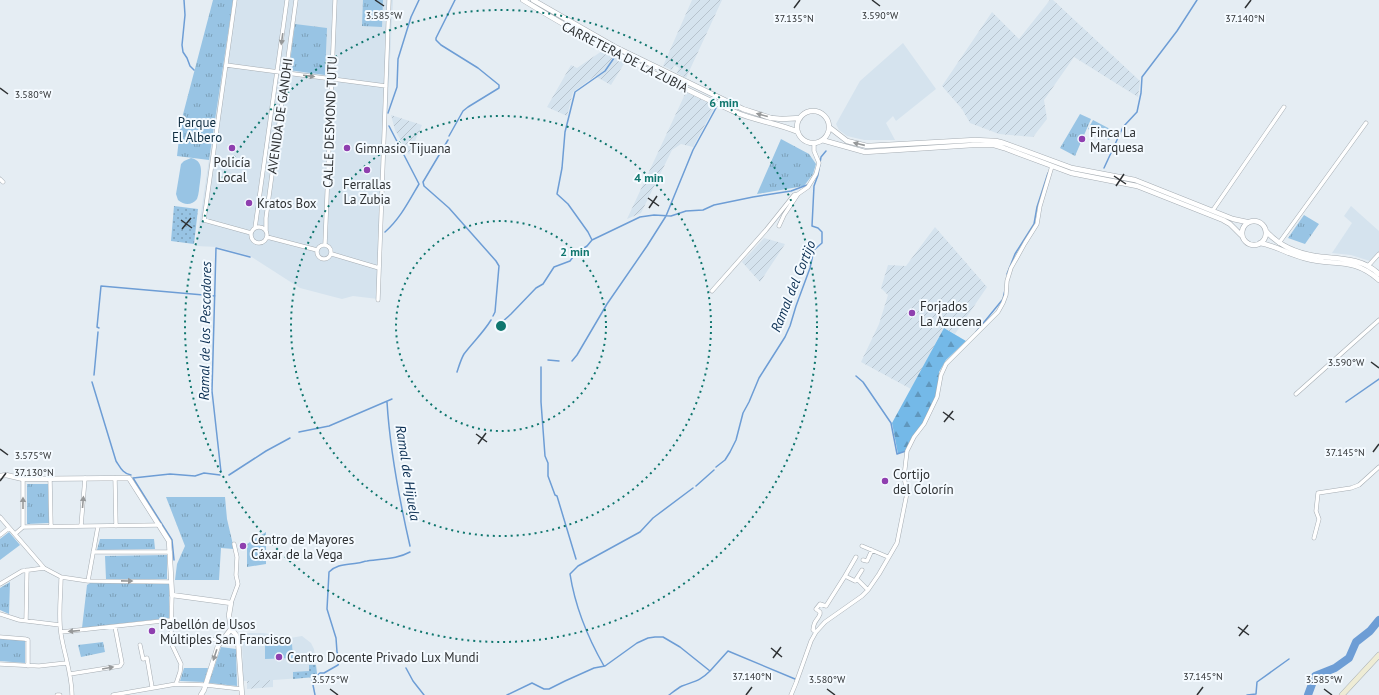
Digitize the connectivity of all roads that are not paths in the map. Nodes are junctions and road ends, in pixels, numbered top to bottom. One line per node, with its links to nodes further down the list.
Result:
1 (235, 0): 8 (street)
2 (287, 0): 9 (street, AVENIDA DE GANDHI, one-way to 9)
3 (296, 0): 10 (street, AVENIDA DE GANDHI)
4 (335, 0): 11 (street, CALLE DESMOND TUTU)
5 (389, 0): 12 (street)
6 (523, 0): 17 (street, CARRETERA DE LA ZUBIA)
7 (533, 0): 14 (street, CARRETERA DE LA ZUBIA, one-way to 7)
8 (226, 65): 9 (street); 28 (street)
9 (277, 72): 10 (street); 25 (street, AVENIDA DE GANDHI)
10 (286, 73): 11 (street, one-way to 11); 26 (street, AVENIDA DE GANDHI)
11 (332, 79): 12 (street); 33 (street, CALLE DESMOND TUTU)
12 (386, 86): 38 (street)
13 (1284, 107): 22 (street)
14 (800, 118): 16 (street); 17 (street)
15 (1366, 123): 31 (street)
16 (829, 126): 18 (street); 22 (street, one-way to 16)
17 (798, 132): 19 (street)
18 (822, 140): 19 (street); 20 (street)
19 (814, 143): 21 (street)
20 (1052, 166): 29 (street); 68 (street)
21 (798, 194): 24 (street); 41 (street)
22 (1213, 210): 23 (street)
23 (1247, 222): 27 (street); 29 (street)
24 (779, 226)
25 (255, 228): 26 (street); 28 (street)
26 (266, 231): 30 (street)
27 (1266, 231): 31 (street); 32 (street)
28 (251, 233): 30 (street)
29 (1242, 235): 32 (street)
30 (267, 237): 34 (street)
31 (1280, 242): 37 (street)
32 (1260, 243): 40 (street)
33 (325, 244): 34 (street); 35 (street)
34 (317, 250): 35 (street)
35 (332, 254): 38 (street)
36 (1379, 254): 37 (street)
37 (1368, 266): 39 (street)
38 (379, 268): 42 (street)
39 (1379, 274)
40 (1379, 280)
41 (712, 291)
42 (378, 300)
43 (1379, 320): 44 (street)
44 (1296, 394)
45 (1379, 466): 61 (street)
46 (0, 476): 49 (street)
47 (85, 478): 48 (street); 50 (street); 53 (street, one-way to 47)
48 (115, 478): 55 (street); 56 (street)
49 (24, 479): 50 (street); 57 (street, one-way to 49)
50 (50, 479): 52 (street)
51 (0, 517): 58 (street)
52 (51, 526): 53 (street); 57 (street)
53 (82, 526): 54 (street)
54 (98, 526): 55 (street); 65 (street)
55 (116, 526): 56 (street)
56 (160, 526): 66 (street)
57 (23, 527): 59 (street)
58 (9, 528): 59 (street); 60 (street)
59 (15, 534): 70 (street)
60 (0, 535)
61 (1314, 538)
62 (234, 544): 81 (street)
63 (862, 546): 64 (street)
64 (872, 550): 68 (street); 69 (street)
65 (93, 552): 66 (street); 76 (street)
66 (170, 552): 77 (street)
67 (856, 557): 73 (street)
68 (888, 557): 79 (street)
69 (863, 560)
70 (44, 568): 71 (street); 74 (street)
71 (27, 570): 78 (street); 84 (street)
72 (862, 570): 75 (street)
73 (845, 576): 75 (street); 89 (street)
74 (61, 577): 76 (street); 85 (street)
75 (857, 579): 79 (street)
76 (88, 580): 77 (street, one-way to 77)
77 (171, 582): 80 (street)
78 (0, 584)
79 (868, 590): 89 (street)
80 (172, 595): 81 (street); 83 (street)
81 (230, 603): 87 (street)
82 (0, 614): 84 (street)
83 (171, 620): 86 (street); 91 (street)
84 (26, 621): 85 (street)
85 (60, 625): 88 (street)
86 (115, 627): 88 (street, one-way to 88); 98 (street, one-way to 86)
87 (231, 629): 92 (street); 102 (street)
88 (61, 632): 95 (street)
89 (816, 632): 109 (street)
90 (0, 637): 97 (street)
91 (171, 638): 92 (street); 99 (street)
92 (223, 640): 100 (street, one-way to 100)
93 (140, 645): 101 (street)
94 (1379, 655): 110 (main road)
95 (66, 663): 97 (street); 98 (street)
96 (0, 664): 97 (street)
97 (28, 666)
98 (70, 674): 105 (street)
99 (176, 684): 100 (street); 101 (street)
100 (206, 685): 102 (street); 107 (street)
101 (152, 687): 106 (street)
102 (241, 689): 108 (street)
103 (57, 695): 104 (street)
104 (60, 695)
105 (72, 695)
106 (113, 695)
107 (201, 695)
108 (242, 695)
109 (791, 695)
110 (1342, 695)

